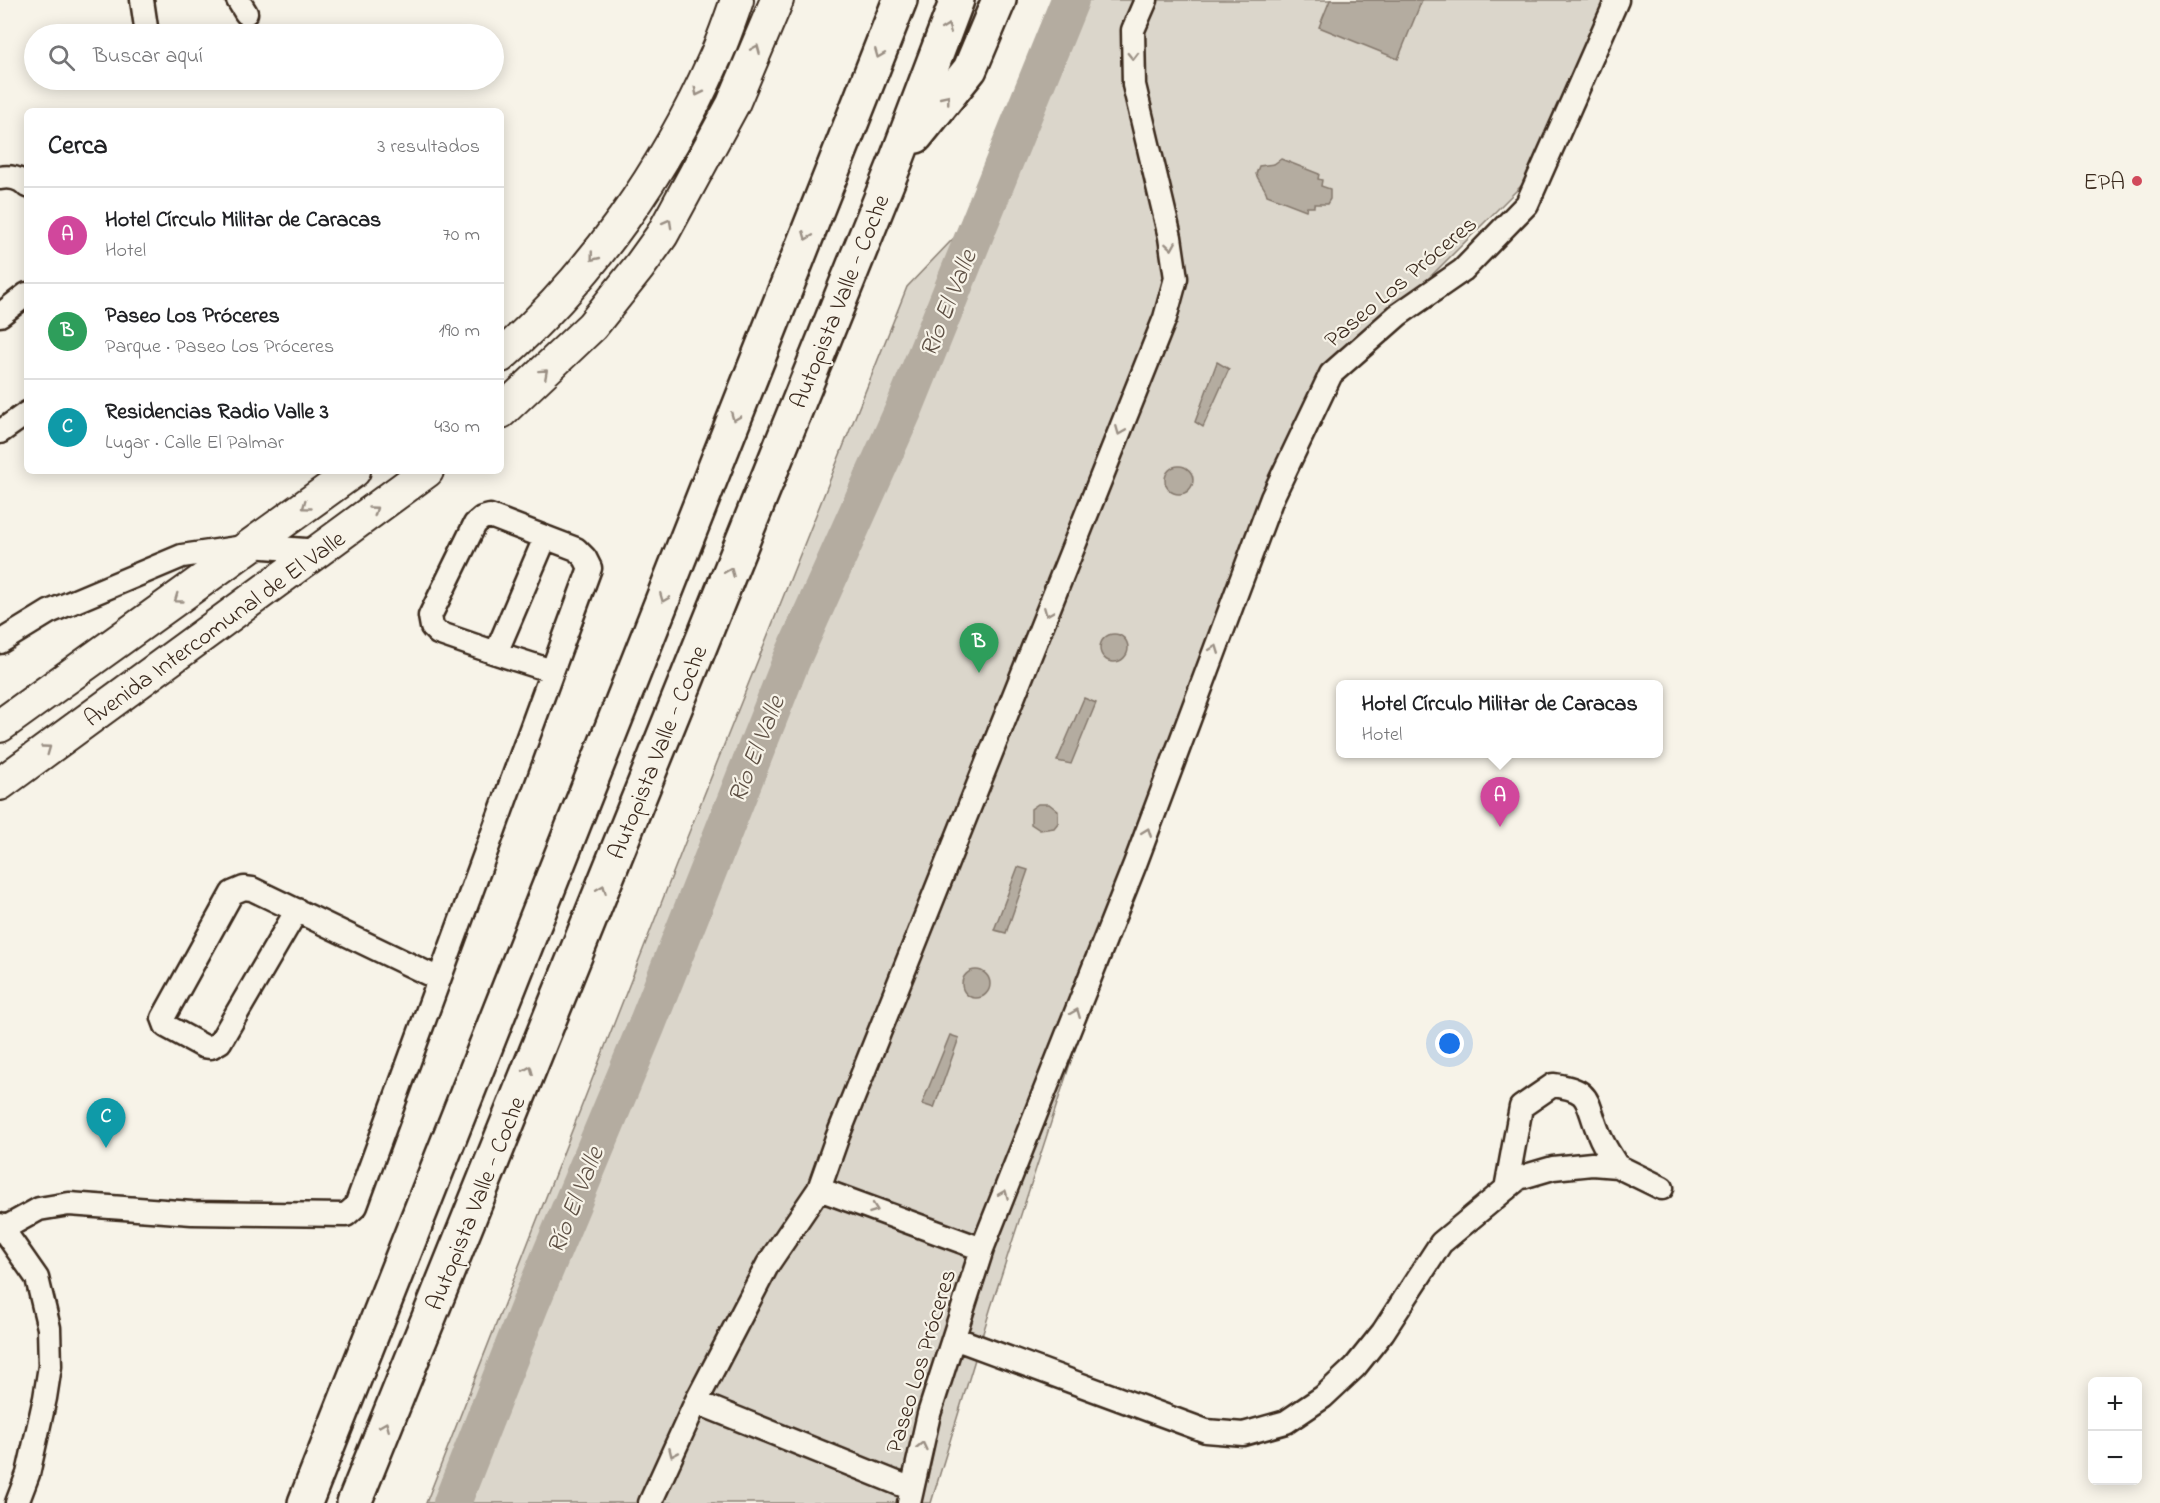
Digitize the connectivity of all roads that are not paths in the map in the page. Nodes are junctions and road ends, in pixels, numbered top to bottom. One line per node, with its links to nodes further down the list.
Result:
1 (142, 0): 9 (street)
2 (737, 0): 15 (main road, one-way to 15)
3 (777, 0): 16 (main road, one-way to 3)
4 (900, 0): 41 (highway, Autopista Valle - Coche, one-way to 41)
5 (957, 0): 10 (highway, Autopista Valle - Coche, one-way to 5)
6 (999, 0): 10 (highway, one-way to 6)
7 (1146, 0): 33 (street, one-way to 33)
8 (1617, 0): 36 (street, Paseo Los Próceres, one-way to 8)
9 (146, 24)
10 (896, 161): 42 (highway, Autopista Valle - Coche, one-way to 10)
11 (0, 178): 12 (street)
12 (24, 183)
13 (24, 296): 14 (street)
14 (0, 315)
15 (504, 353)
16 (504, 409)
17 (24, 415): 18 (street)
18 (0, 432)
19 (350, 474): 22 (main road, Avenida Intercomunal de El Valle, one-way to 22)
20 (423, 474): 23 (main road, Avenida Intercomunal de El Valle, one-way to 20)
21 (545, 538): 25 (street); 25 (street); 26 (street)
22 (251, 546): 23 (street); 24 (street); 27 (main road, Avenida Intercomunal de El Valle, one-way to 27)
23 (319, 551): 28 (main road, Avenida Intercomunal de El Valle, one-way to 23)
24 (0, 642)
25 (496, 653): 26 (street)
26 (552, 671): 30 (street)
27 (2, 721)
28 (0, 784)
29 (297, 910): 29 (street); 30 (street)
30 (439, 979): 35 (street)
31 (1617, 1166): 32 (street); 34 (street); 34 (street)
32 (1662, 1188)
33 (819, 1189): 36 (street, Paseo Los Próceres, one-way to 36); 38 (street)
34 (1506, 1189): 37 (street)
35 (2, 1227): 40 (street)
36 (982, 1249): 37 (street, Paseo Los Próceres)
37 (954, 1338): 39 (street, Paseo Los Próceres, one-way to 37)
38 (696, 1402): 39 (street, Paseo Los Próceres); 43 (street, one-way to 43)
39 (910, 1496)
40 (17, 1503)
41 (305, 1503)
42 (354, 1503)
43 (650, 1503)

